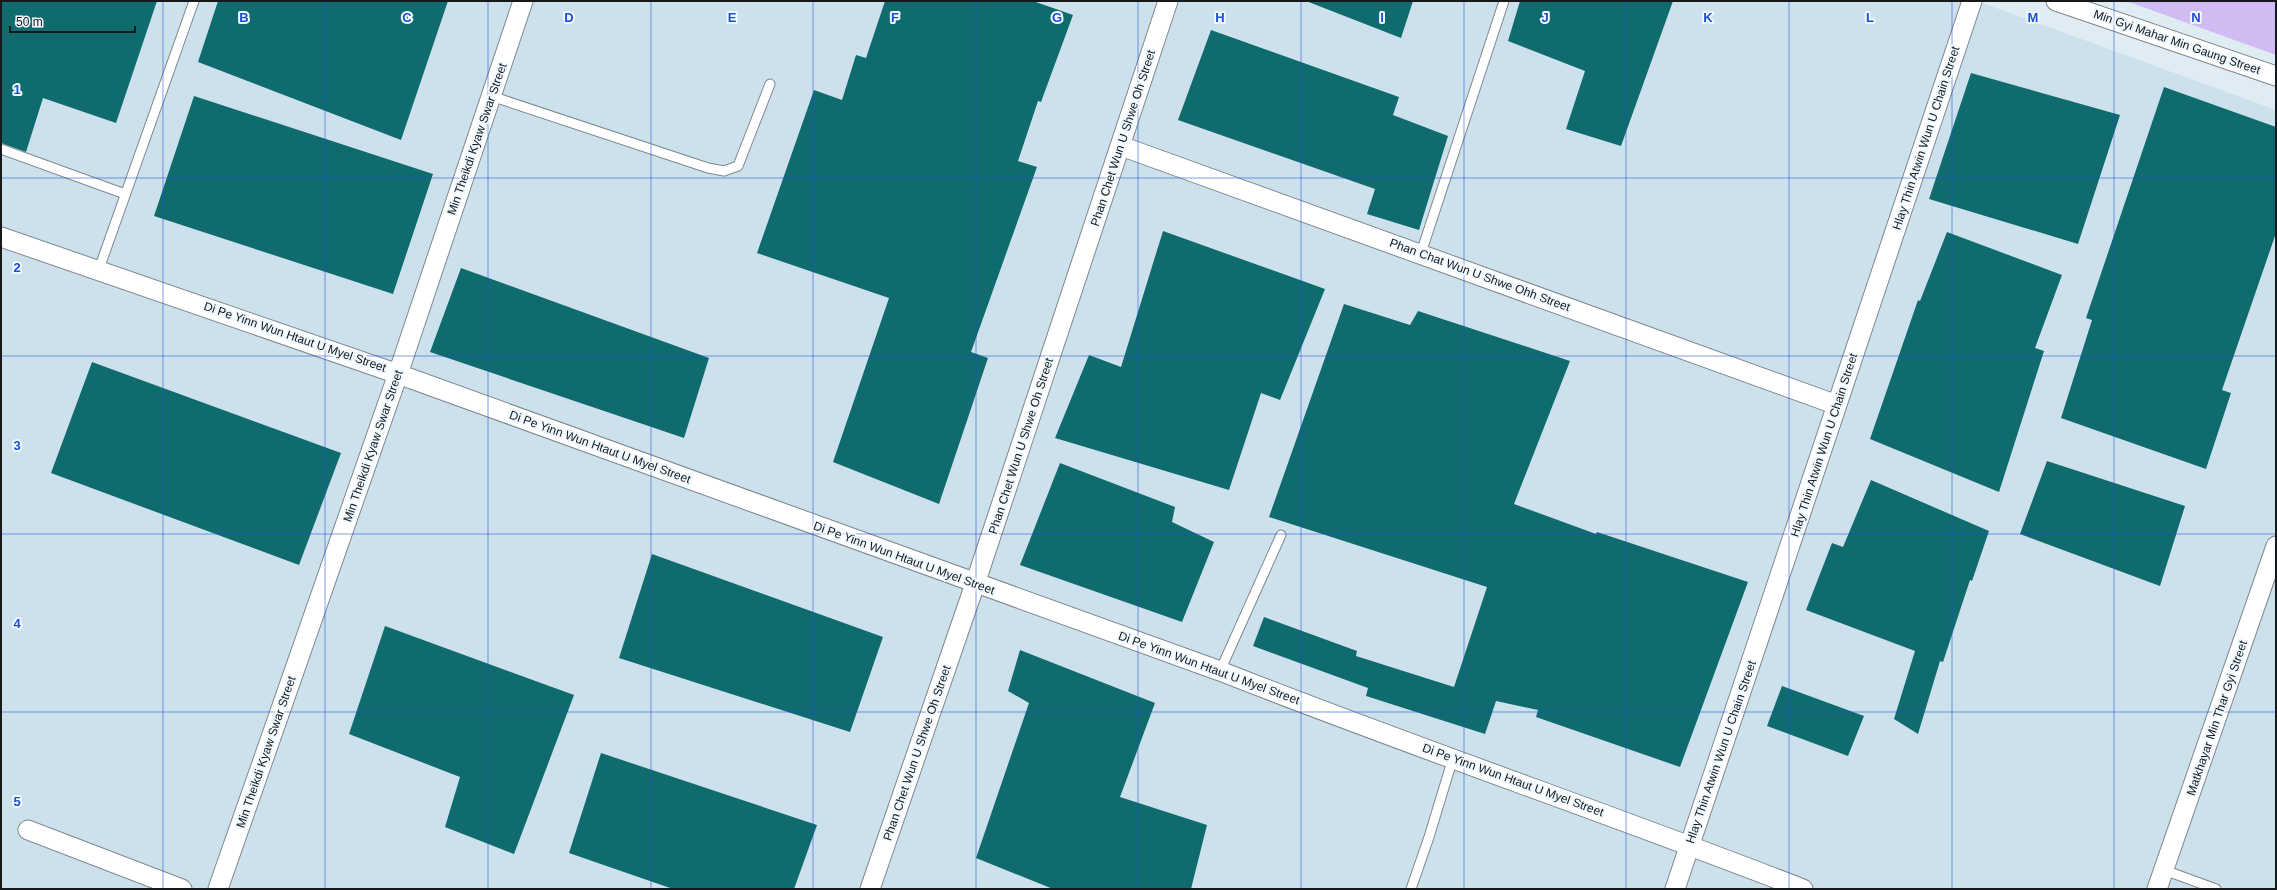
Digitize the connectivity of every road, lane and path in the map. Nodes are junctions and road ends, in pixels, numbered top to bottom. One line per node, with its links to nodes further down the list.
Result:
1 (194, 1): 12 (lane)
2 (523, 1): 9 (street, Min Theikdi Kyaw Swar Street)
3 (1168, 1): 10 (street, Phan Chet Wun U Shwe Oh Street)
4 (1504, 1): 14 (lane)
5 (1972, 1): 17 (street, Hlay Thin Atwin Wun U Chain Street)
6 (2056, 1): 7 (street, Min Gyi Mahar Min Gaung Street)
7 (2276, 76)
8 (770, 84): 9 (lane)
9 (491, 96): 16 (street, Min Theikdi Kyaw Swar Street)
10 (1121, 146): 14 (street, Phan Chat Wun U Shwe Ohh Street); 20 (street, Phan Chet Wun U Shwe Oh Street)
11 (1, 149): 12 (lane)
12 (126, 194): 15 (lane)
13 (1, 237): 15 (street, Di Pe Yinn Wun Htaut U Myel Street)
14 (1421, 253): 17 (street, Phan Chat Wun U Shwe Ohh Street)
15 (99, 269): 16 (street, Di Pe Yinn Wun Htaut U Myel Street)
16 (398, 374): 20 (street, Di Pe Yinn Wun Htaut U Myel Street); 27 (street, Min Theikdi Kyaw Swar Street)
17 (1837, 405): 24 (street, Hlay Thin Atwin Wun U Chain Street)
18 (1281, 535): 21 (lane)
19 (2276, 546): 25 (street, Matkhayar Min Thar Gyi Street)
20 (975, 584): 21 (street, Di Pe Yinn Wun Htaut U Myel Street); 28 (street, Phan Chet Wun U Shwe Oh Street)
21 (1220, 671): 22 (street, Di Pe Yinn Wun Htaut U Myel Street)
22 (1453, 758): 24 (street, Di Pe Yinn Wun Htaut U Myel Street); 29 (lane)
23 (28, 830): 26 (street)
24 (1690, 845): 30 (street, Hlay Thin Atwin Wun U Chain Street); 31 (street, Di Pe Yinn Wun Htaut U Myel Street)
25 (2164, 870): 32 (street, Matkhayar Min Thar Gyi Street); 33 (lane)
26 (182, 889)
27 (218, 889)
28 (870, 889)
29 (1411, 889)
30 (1675, 889)
31 (1803, 889)
32 (2157, 889)
33 (2216, 889)

